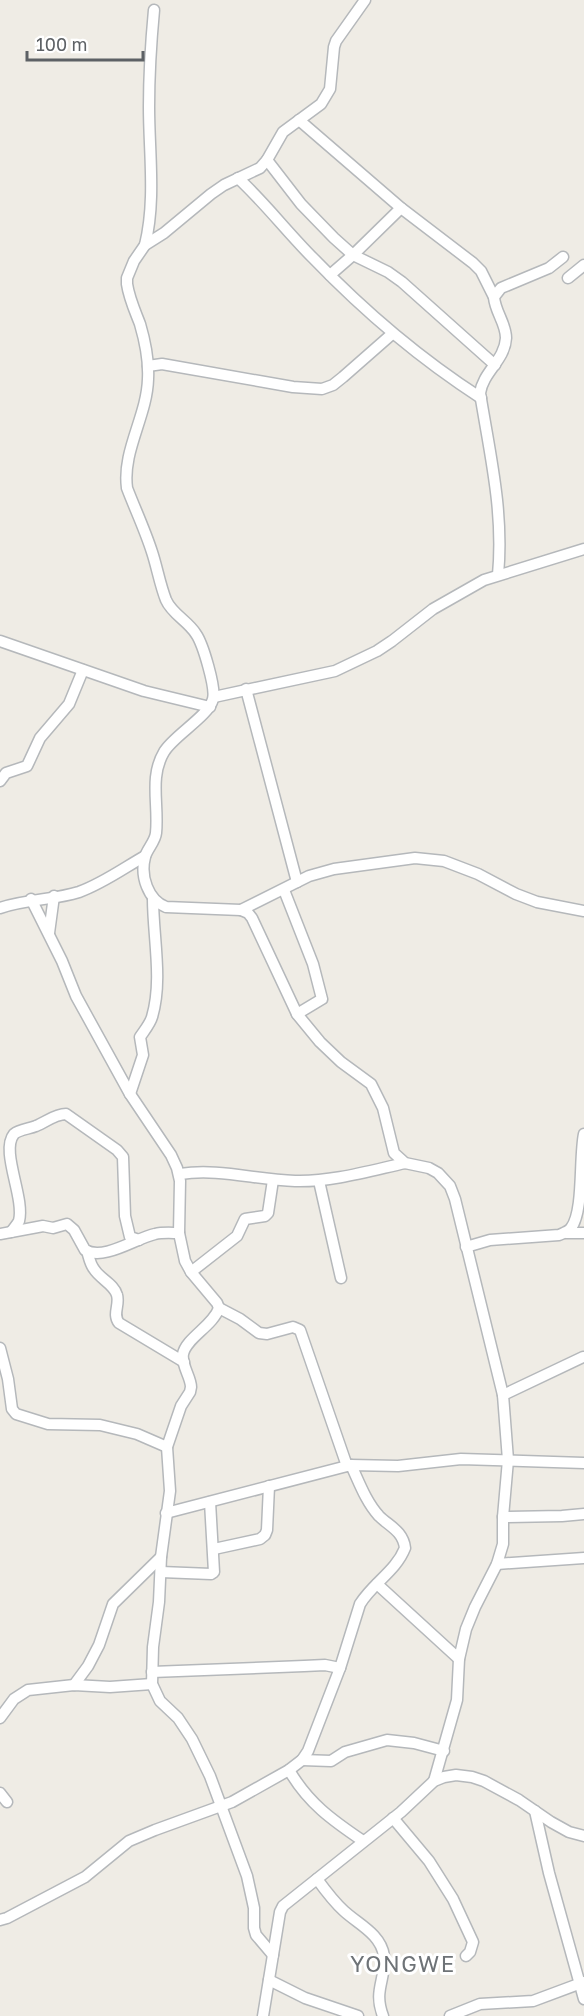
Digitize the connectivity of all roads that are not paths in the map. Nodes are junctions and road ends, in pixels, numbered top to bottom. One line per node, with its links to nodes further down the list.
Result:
1 (365, 0): 3 (street)
2 (154, 10): 7 (street)
3 (299, 120): 4 (street); 6 (street)
4 (267, 160): 5 (street); 8 (street)
5 (238, 178): 7 (street); 11 (street)
6 (401, 208): 8 (street); 13 (street)
7 (145, 245): 16 (street)
8 (353, 255): 11 (street); 15 (street)
9 (563, 256): 13 (street)
10 (584, 265): 12 (street)
11 (330, 275): 14 (street)
12 (568, 278)
13 (494, 297): 15 (street)
14 (392, 333): 16 (street); 17 (street)
15 (495, 365): 17 (street)
16 (148, 366): 23 (street)
17 (480, 398): 19 (street)
18 (584, 549): 19 (street)
19 (498, 575): 22 (street)
20 (0, 641): 21 (street)
21 (84, 670): 23 (street); 24 (street)
22 (246, 689): 23 (street); 26 (street)
23 (212, 702): 25 (street)
24 (0, 781)
25 (145, 856): 28 (street); 30 (street)
26 (297, 882): 27 (street); 33 (street)
27 (284, 890): 32 (street); 35 (street)
28 (54, 896): 29 (street); 34 (street)
29 (31, 899): 31 (street); 34 (street)
30 (153, 899): 32 (street); 36 (street)
31 (0, 908)
32 (241, 910): 35 (street)
33 (584, 911)
34 (48, 933): 36 (street)
35 (297, 1014): 38 (street)
36 (130, 1094): 39 (street)
37 (584, 1134): 44 (street)
38 (405, 1163): 43 (street); 50 (street)
39 (180, 1174): 42 (street); 46 (street)
40 (12, 1175): 41 (street); 45 (street); 49 (street)
41 (0, 1176)
42 (273, 1180): 43 (street); 52 (street)
43 (319, 1181): 53 (street)
44 (582, 1183): 47 (street)
45 (5, 1233): 51 (street)
46 (179, 1233): 49 (street); 52 (street)
47 (566, 1233): 48 (street); 50 (street)
48 (584, 1233)
49 (139, 1240): 51 (street)
50 (466, 1247): 58 (street)
51 (87, 1251): 57 (street)
52 (191, 1272): 54 (street)
53 (341, 1278)
54 (219, 1308): 57 (street); 62 (street)
55 (0, 1348): 59 (street)
56 (583, 1357): 58 (street)
57 (184, 1362): 59 (street)
58 (502, 1395): 60 (street)
59 (167, 1447): 65 (street)
60 (508, 1460): 61 (street); 62 (street); 67 (street)
61 (584, 1463)
62 (349, 1466): 63 (street); 73 (street)
63 (269, 1486): 64 (street); 68 (street)
64 (210, 1502): 65 (street); 68 (street)
65 (166, 1513): 69 (street)
66 (584, 1514): 67 (street)
67 (503, 1517): 71 (street)
68 (214, 1549): 72 (street)
69 (161, 1557): 72 (street); 78 (street)
70 (584, 1558): 71 (street)
71 (497, 1564): 74 (street)
72 (161, 1572): 76 (street)
73 (377, 1584): 74 (street); 75 (street)
74 (459, 1659): 80 (street)
75 (340, 1668): 76 (street); 81 (street)
76 (152, 1672): 77 (street)
77 (152, 1684): 78 (street); 86 (street)
78 (74, 1685): 79 (street)
79 (0, 1718)
80 (444, 1751): 81 (street); 83 (street)
81 (302, 1760): 82 (street)
82 (289, 1770): 86 (street); 90 (street)
83 (434, 1781): 87 (street); 88 (street)
84 (0, 1793): 85 (street)
85 (8, 1802)
86 (222, 1806): 92 (street); 93 (street)
87 (535, 1811): 89 (street); 96 (street)
88 (393, 1818): 90 (street); 94 (street)
89 (584, 1836)
90 (363, 1841): 91 (street)
91 (316, 1879): 93 (street); 101 (street)
92 (0, 1920)
93 (273, 1955): 95 (street)
94 (466, 1956)
95 (269, 1980): 99 (street); 100 (street)
96 (582, 1983): 97 (street); 98 (street)
97 (584, 1998)
98 (463, 2013): 102 (street)
99 (262, 2016)
100 (358, 2016)
101 (383, 2016)
102 (450, 2016)

